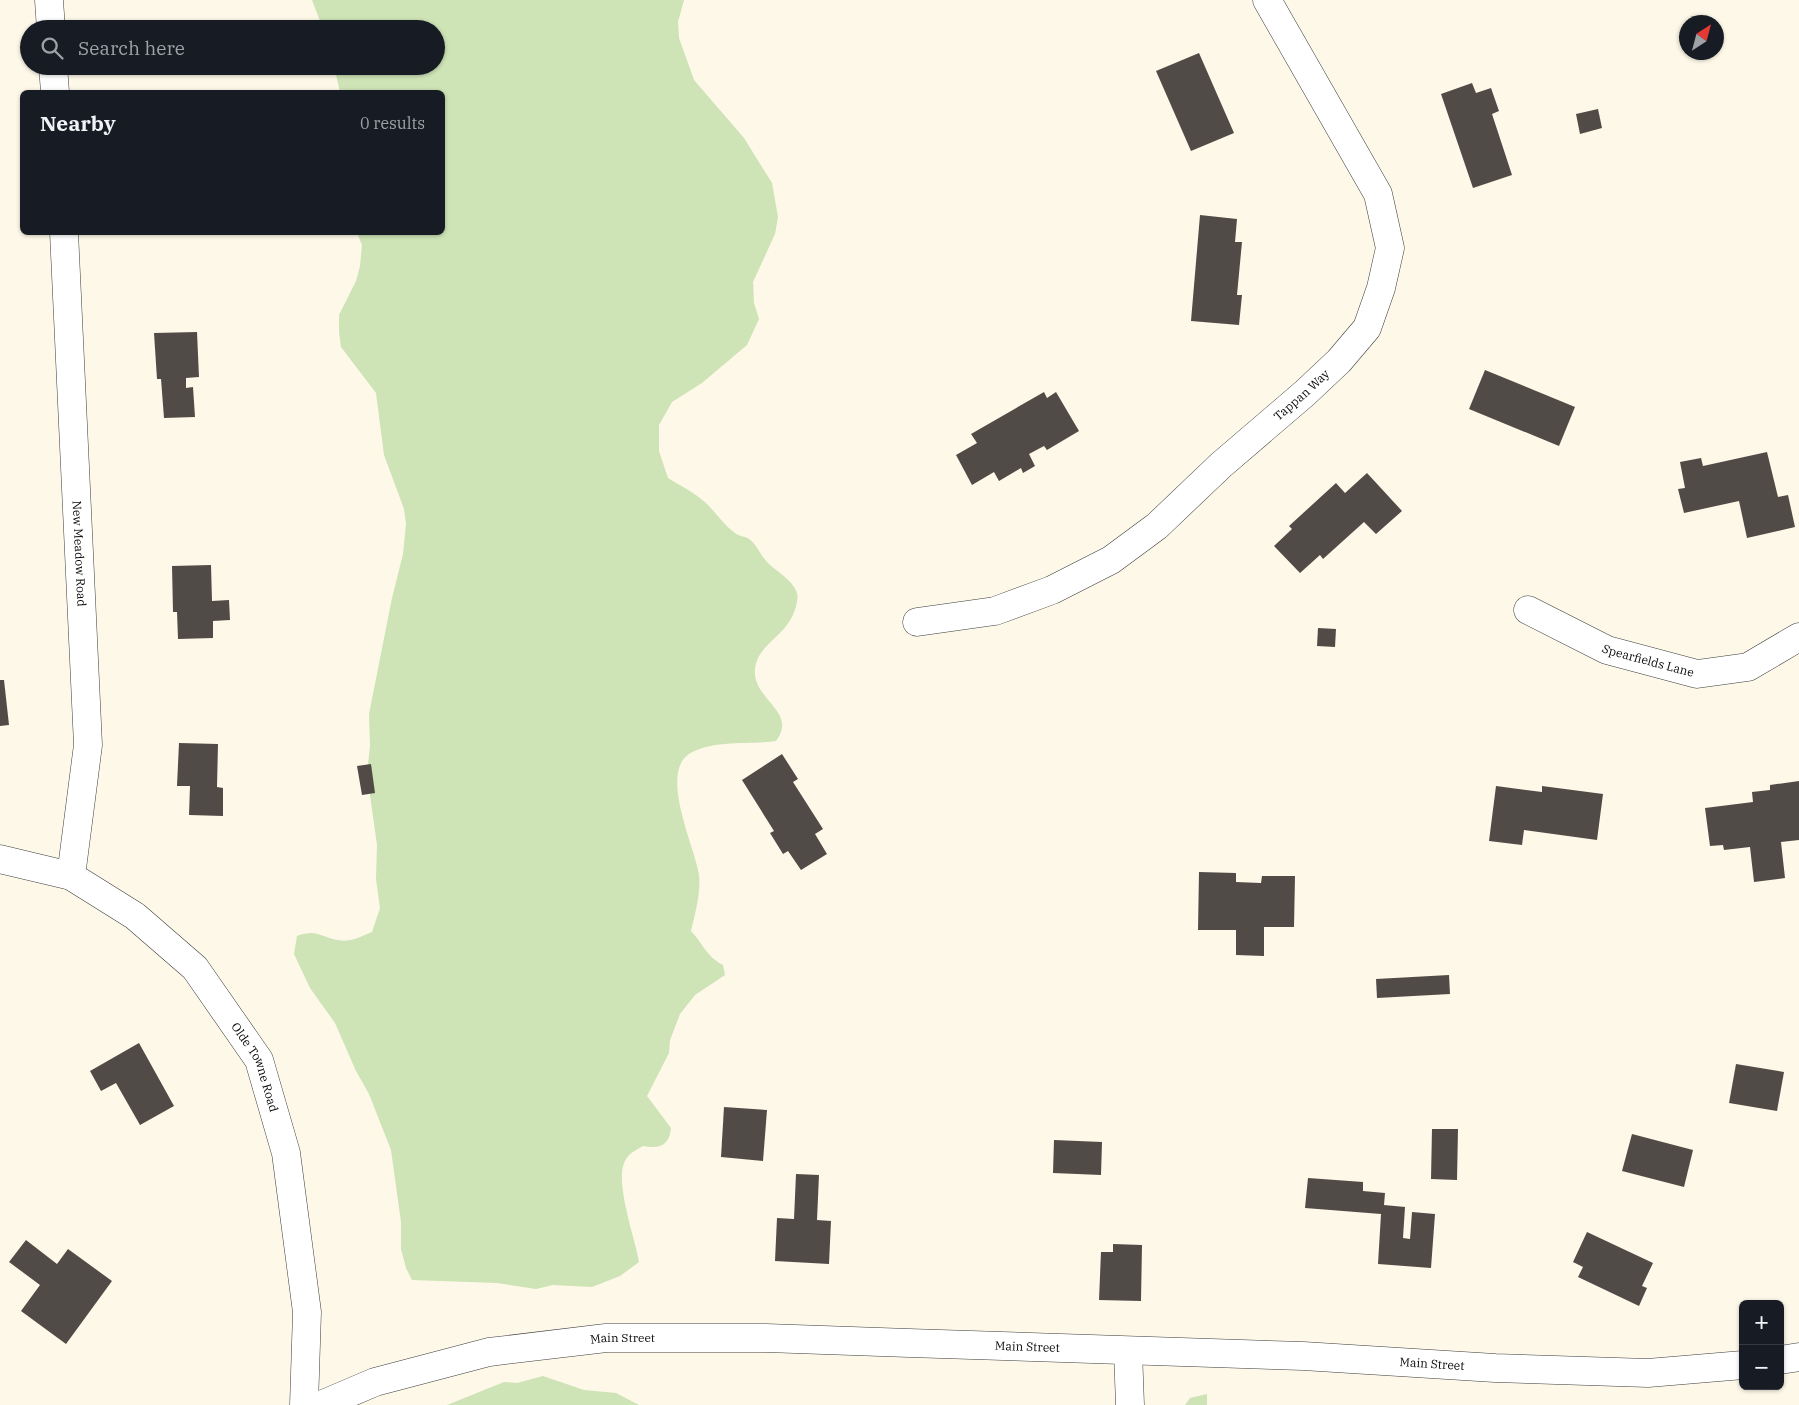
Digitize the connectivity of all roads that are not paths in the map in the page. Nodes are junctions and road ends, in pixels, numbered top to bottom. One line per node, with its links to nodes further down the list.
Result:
1 (49, 0): 3 (street)
2 (1266, 0): 8 (street, Tappan Way)
3 (50, 20)
4 (54, 75): 5 (street)
5 (55, 90)
6 (64, 235): 11 (street, New Meadow Road)
7 (1528, 610): 9 (street, Spearfields Lane)
8 (917, 622)
9 (1799, 637)
10 (0, 860): 11 (street, Olde Towne Road)
11 (71, 876): 16 (street, Olde Towne Road)
12 (1128, 1351): 15 (street, Main Street); 17 (street, Main Street); 18 (street)
13 (1799, 1357): 14 (street)
14 (1784, 1359)
15 (1739, 1365)
16 (304, 1405)
17 (321, 1405)
18 (1130, 1405)

